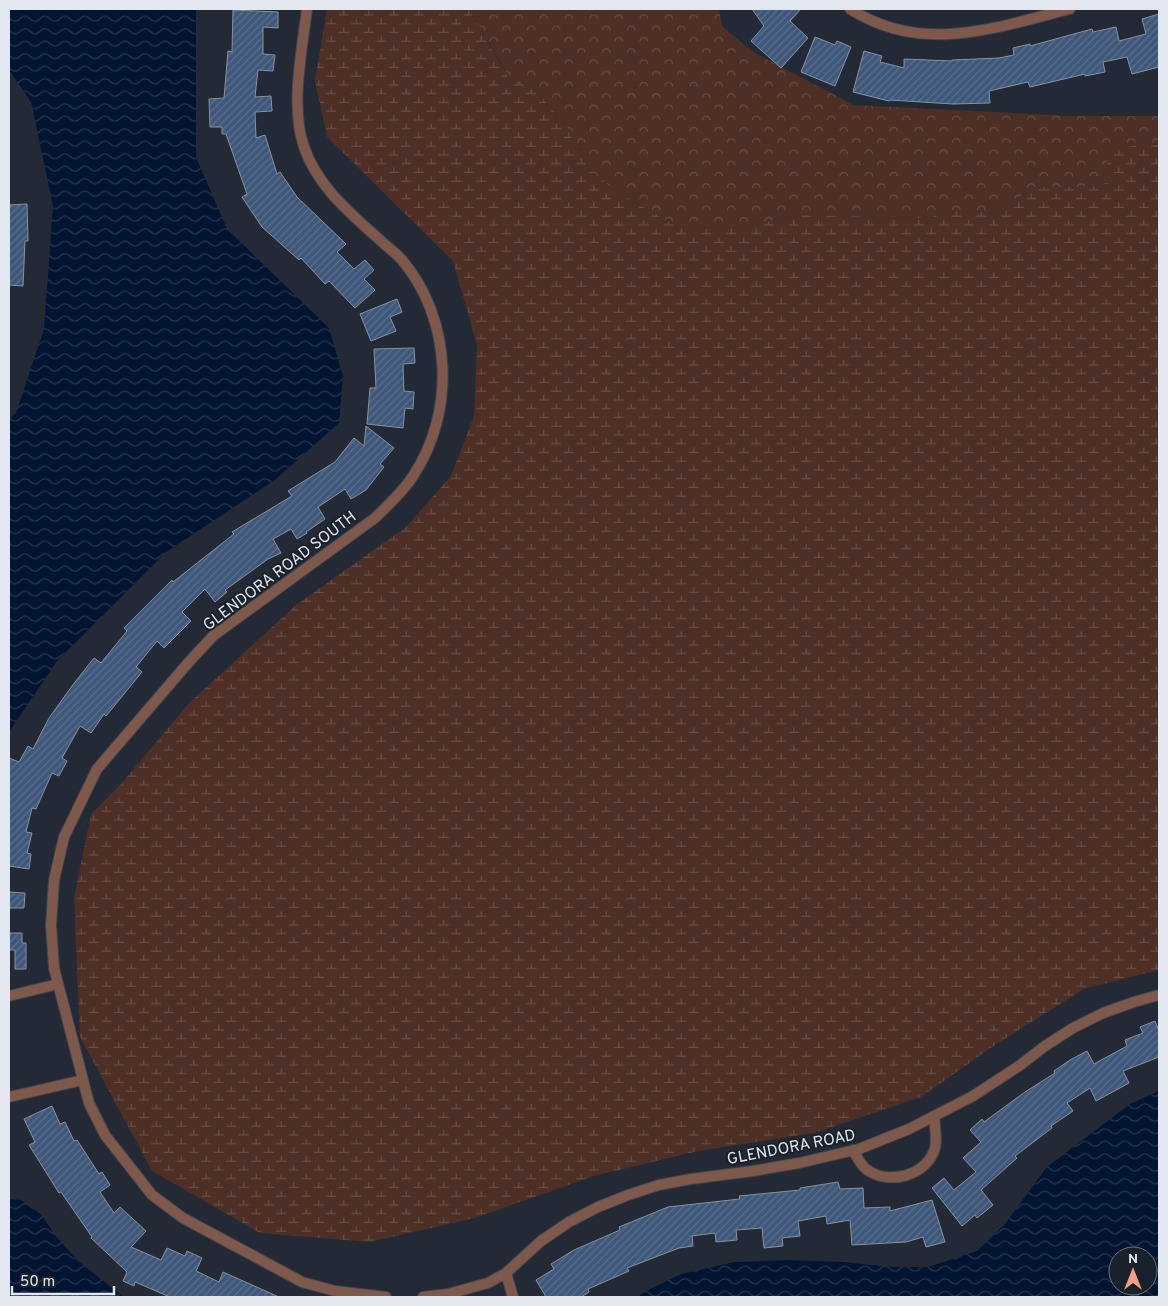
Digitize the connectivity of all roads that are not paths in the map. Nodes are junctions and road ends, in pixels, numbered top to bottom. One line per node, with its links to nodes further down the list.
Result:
1 (307, 9): 4 (street, GLENDORA ROAD SOUTH)
2 (850, 9): 3 (street)
3 (1070, 9)
4 (58, 984): 6 (street); 7 (street, GLENDORA ROAD SOUTH)
5 (1159, 995): 9 (street, GLENDORA ROAD)
6 (9, 996)
7 (83, 1080): 8 (street); 12 (street, GLENDORA ROAD SOUTH)
8 (9, 1097)
9 (934, 1117): 10 (street, GLENDORA ROAD); 10 (street)
10 (853, 1150): 11 (street, GLENDORA ROAD)
11 (506, 1273): 13 (street); 14 (street)
12 (386, 1297)
13 (423, 1297)
14 (513, 1297)

